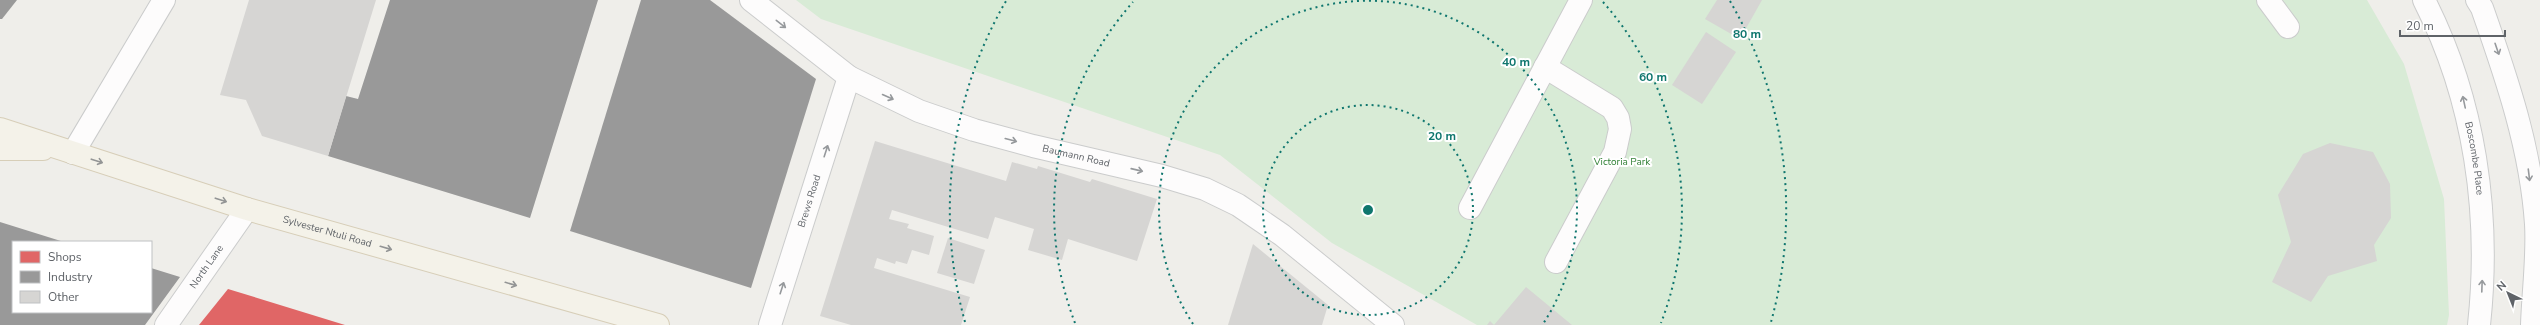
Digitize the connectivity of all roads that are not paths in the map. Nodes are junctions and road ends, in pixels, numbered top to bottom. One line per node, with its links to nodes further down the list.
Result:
1 (164, 0): 12 (street)
2 (751, 0): 9 (street, Baumann Road, one-way to 9)
3 (1581, 0): 8 (street)
4 (2268, 0): 7 (street)
5 (2424, 0): 22 (street, Boscombe Place, one-way to 5)
6 (2477, 0): 15 (street, one-way to 15)
7 (2288, 26)
8 (1545, 67): 13 (street); 16 (street)
9 (849, 77): 20 (street, Brews Road, one-way to 9); 21 (street, Baumann Road, one-way to 21)
10 (0, 129): 12 (main road, Sylvester Ntuli Road)
11 (0, 149): 12 (main road)
12 (66, 150): 14 (main road, Sylvester Ntuli Road, one-way to 14)
13 (1470, 208)
14 (247, 209): 17 (main road, Sylvester Ntuli Road, one-way to 17); 18 (street, North Lane)
15 (2538, 225): 23 (street)
16 (1556, 262)
17 (622, 321): 19 (main road, Sylvester Ntuli Road)
18 (166, 325)
19 (658, 325)
20 (770, 325)
21 (1393, 325)
22 (2479, 325)
23 (2532, 325)

